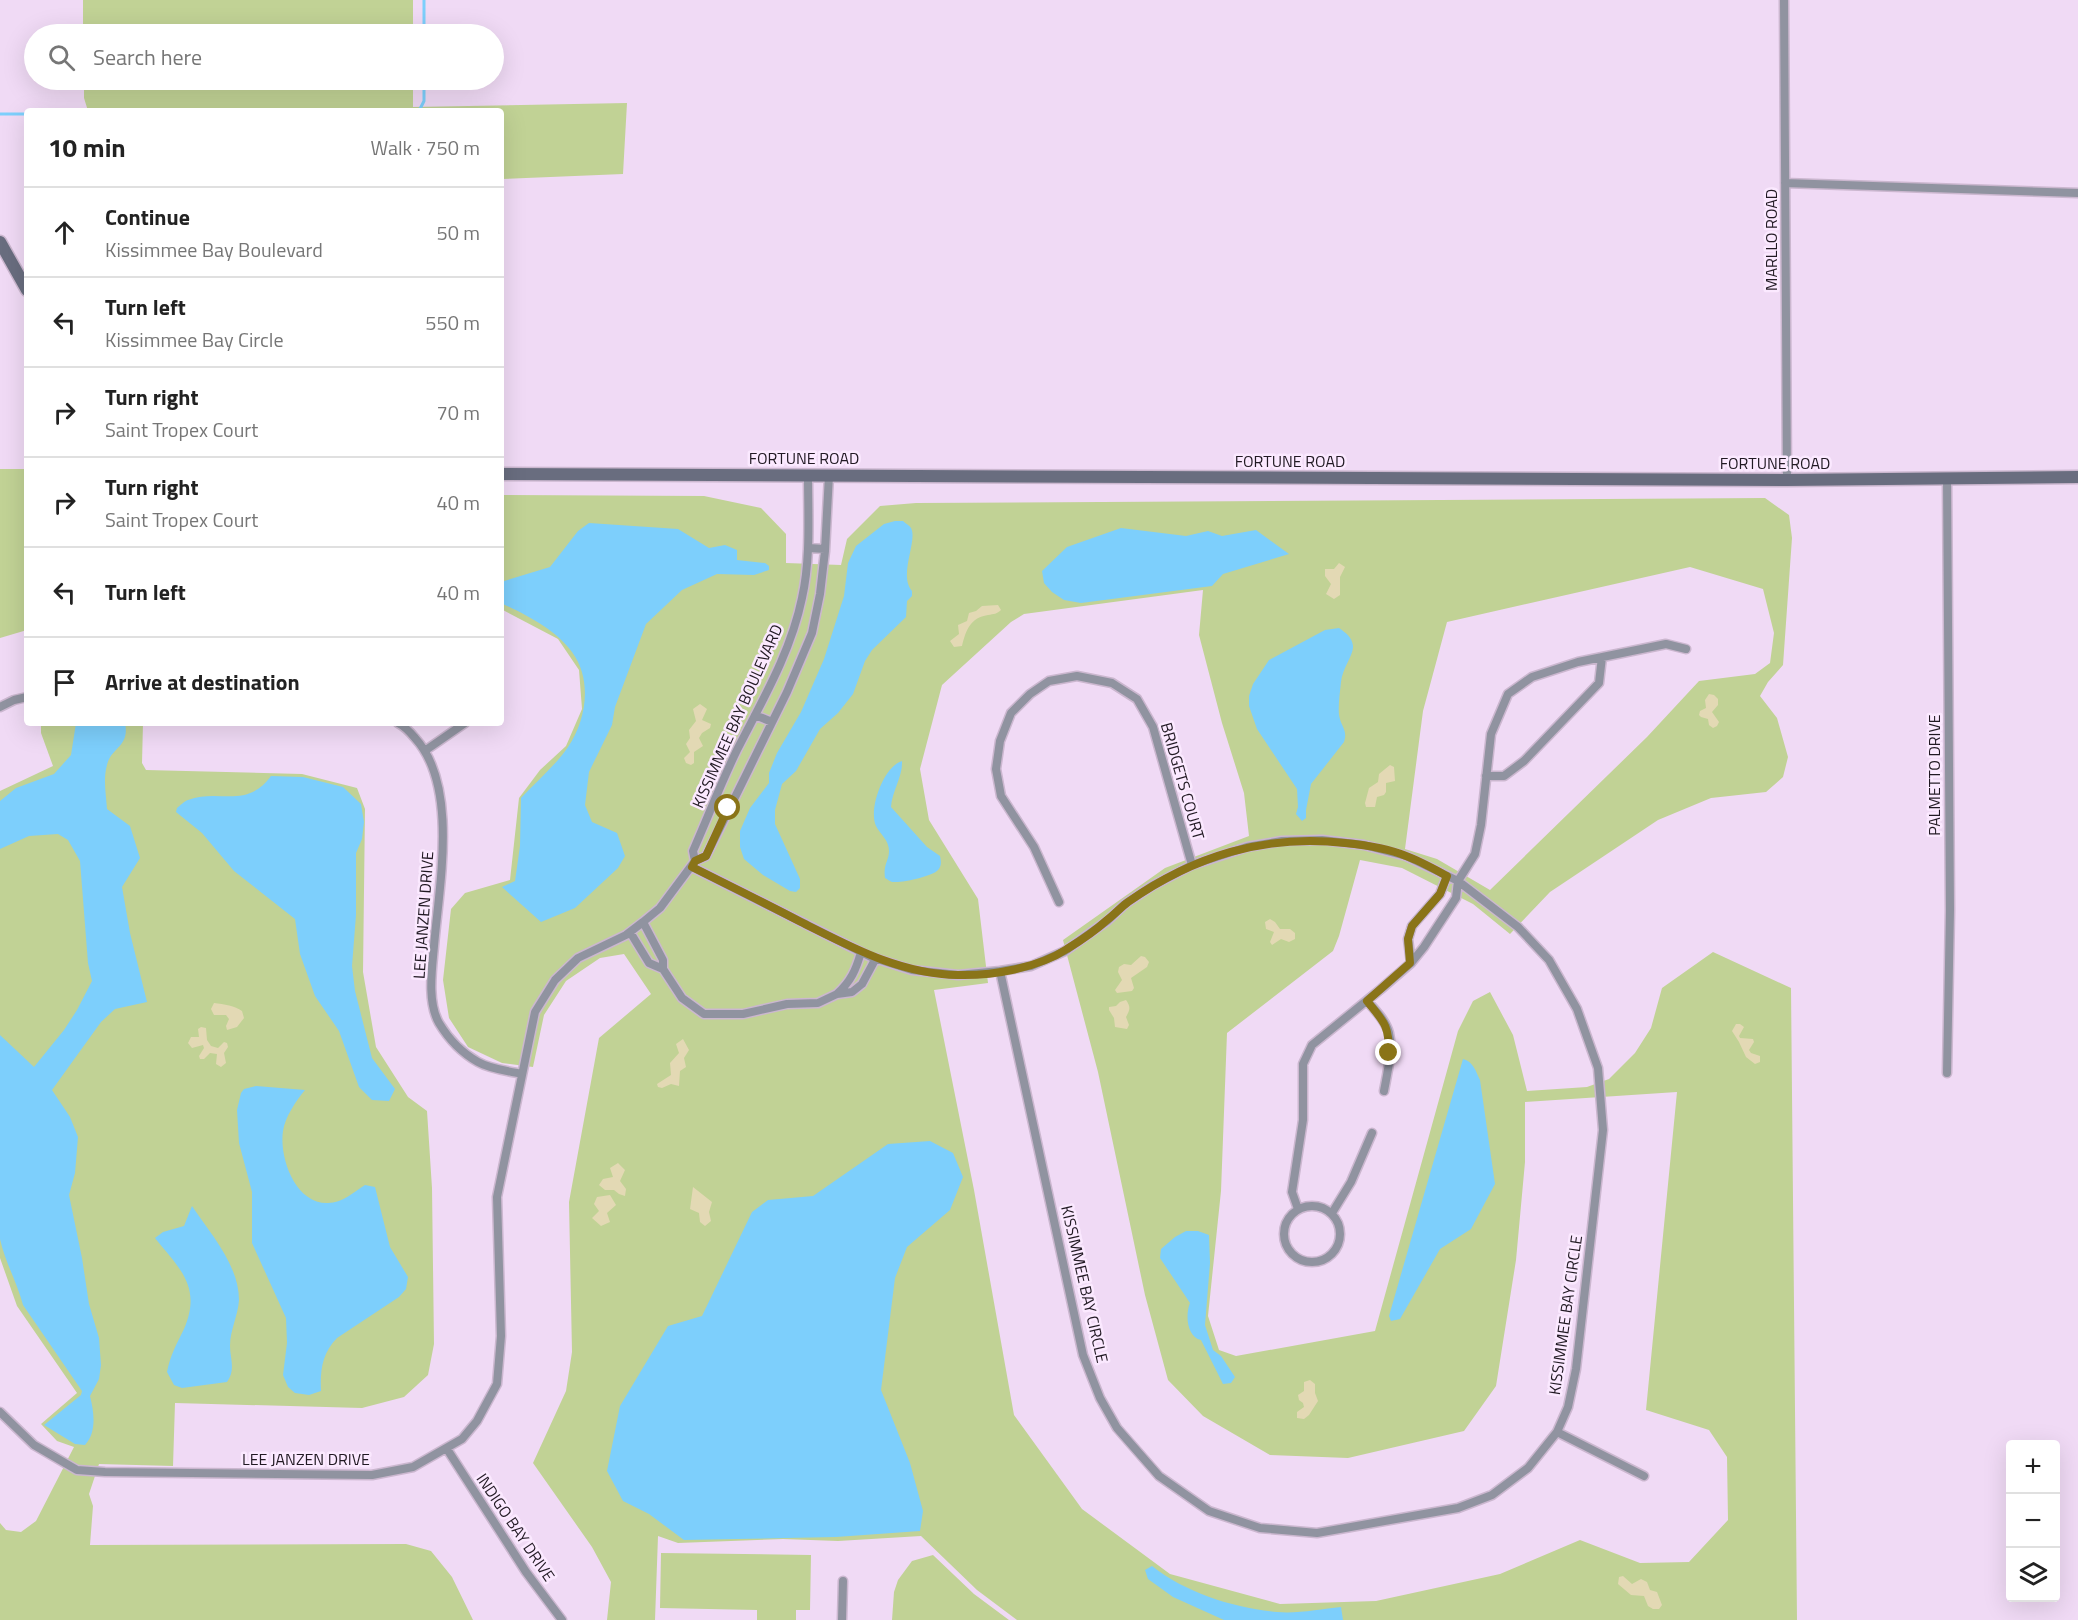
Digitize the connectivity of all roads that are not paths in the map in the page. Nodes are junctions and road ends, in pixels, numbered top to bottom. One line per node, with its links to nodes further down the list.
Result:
1 (1784, 0): 2 (street, MARLLO ROAD)
2 (1785, 183): 3 (street); 11 (street, MARLLO ROAD)
3 (2078, 193)
4 (0, 242): 5 (street)
5 (24, 285)
6 (504, 474): 7 (street, FORTUNE ROAD)
7 (808, 474): 8 (street, FORTUNE ROAD); 12 (street, KISSIMMEE BAY BOULEVARD)
8 (829, 475): 11 (street, FORTUNE ROAD); 13 (street, KISSIMMEE BAY BOULEVARD)
9 (1947, 477): 10 (street, FORTUNE ROAD); 11 (street, FORTUNE ROAD); 38 (street, PALMETTO DRIVE)
10 (2078, 477)
11 (1787, 480)
12 (808, 548): 13 (street); 18 (street, KISSIMMEE BAY BOULEVARD)
13 (825, 549): 19 (street, KISSIMMEE BAY BOULEVARD)
14 (1686, 649): 15 (street)
15 (1602, 657): 23 (street); 23 (street)
16 (24, 698): 17 (street)
17 (0, 707)
18 (755, 715): 19 (street); 24 (street, KISSIMMEE BAY BOULEVARD)
19 (772, 722): 24 (street, KISSIMMEE BAY BOULEVARD)
20 (405, 726): 22 (street, LEE JANZEN DRIVE)
21 (461, 726): 22 (street)
22 (426, 750): 39 (street, LEE JANZEN DRIVE)
23 (1486, 776): 27 (street)
24 (693, 864): 29 (street, LEE JANZEN DRIVE); 31 (street, KISSIMMEE BAY CIRCLE)
25 (1192, 865): 26 (street, KISSIMMEE BAY CIRCLE); 28 (street, BRIDGETS COURT); 35 (street, KISSIMMEE BAY CIRCLE)
26 (1447, 876): 27 (street, KISSIMMEE BAY CIRCLE); 33 (street)
27 (1458, 881): 33 (street); 45 (street, KISSIMMEE BAY CIRCLE)
28 (1059, 902)
29 (643, 922): 30 (street, LEE JANZEN DRIVE); 34 (street)
30 (630, 932): 34 (street); 39 (street, LEE JANZEN DRIVE)
31 (861, 952): 32 (street, KISSIMMEE BAY CIRCLE); 36 (street)
32 (876, 958): 35 (street, KISSIMMEE BAY CIRCLE); 36 (street)
33 (1410, 963): 37 (street)
34 (663, 969): 36 (street)
35 (1000, 971): 45 (street, KISSIMMEE BAY CIRCLE)
36 (837, 994)
37 (1367, 1001): 40 (street); 42 (street)
38 (1947, 1073)
39 (522, 1074): 46 (street, LEE JANZEN DRIVE)
40 (1384, 1091)
41 (1372, 1133): 43 (street)
42 (1299, 1209): 43 (street); 43 (street)
43 (1332, 1213)
44 (0, 1412): 46 (street, LEE JANZEN DRIVE)
45 (1557, 1432): 47 (street)
46 (447, 1449): 49 (street, INDIGO BAY DRIVE)
47 (1644, 1476)
48 (843, 1581): 50 (street)
49 (562, 1620)
50 (842, 1620)

